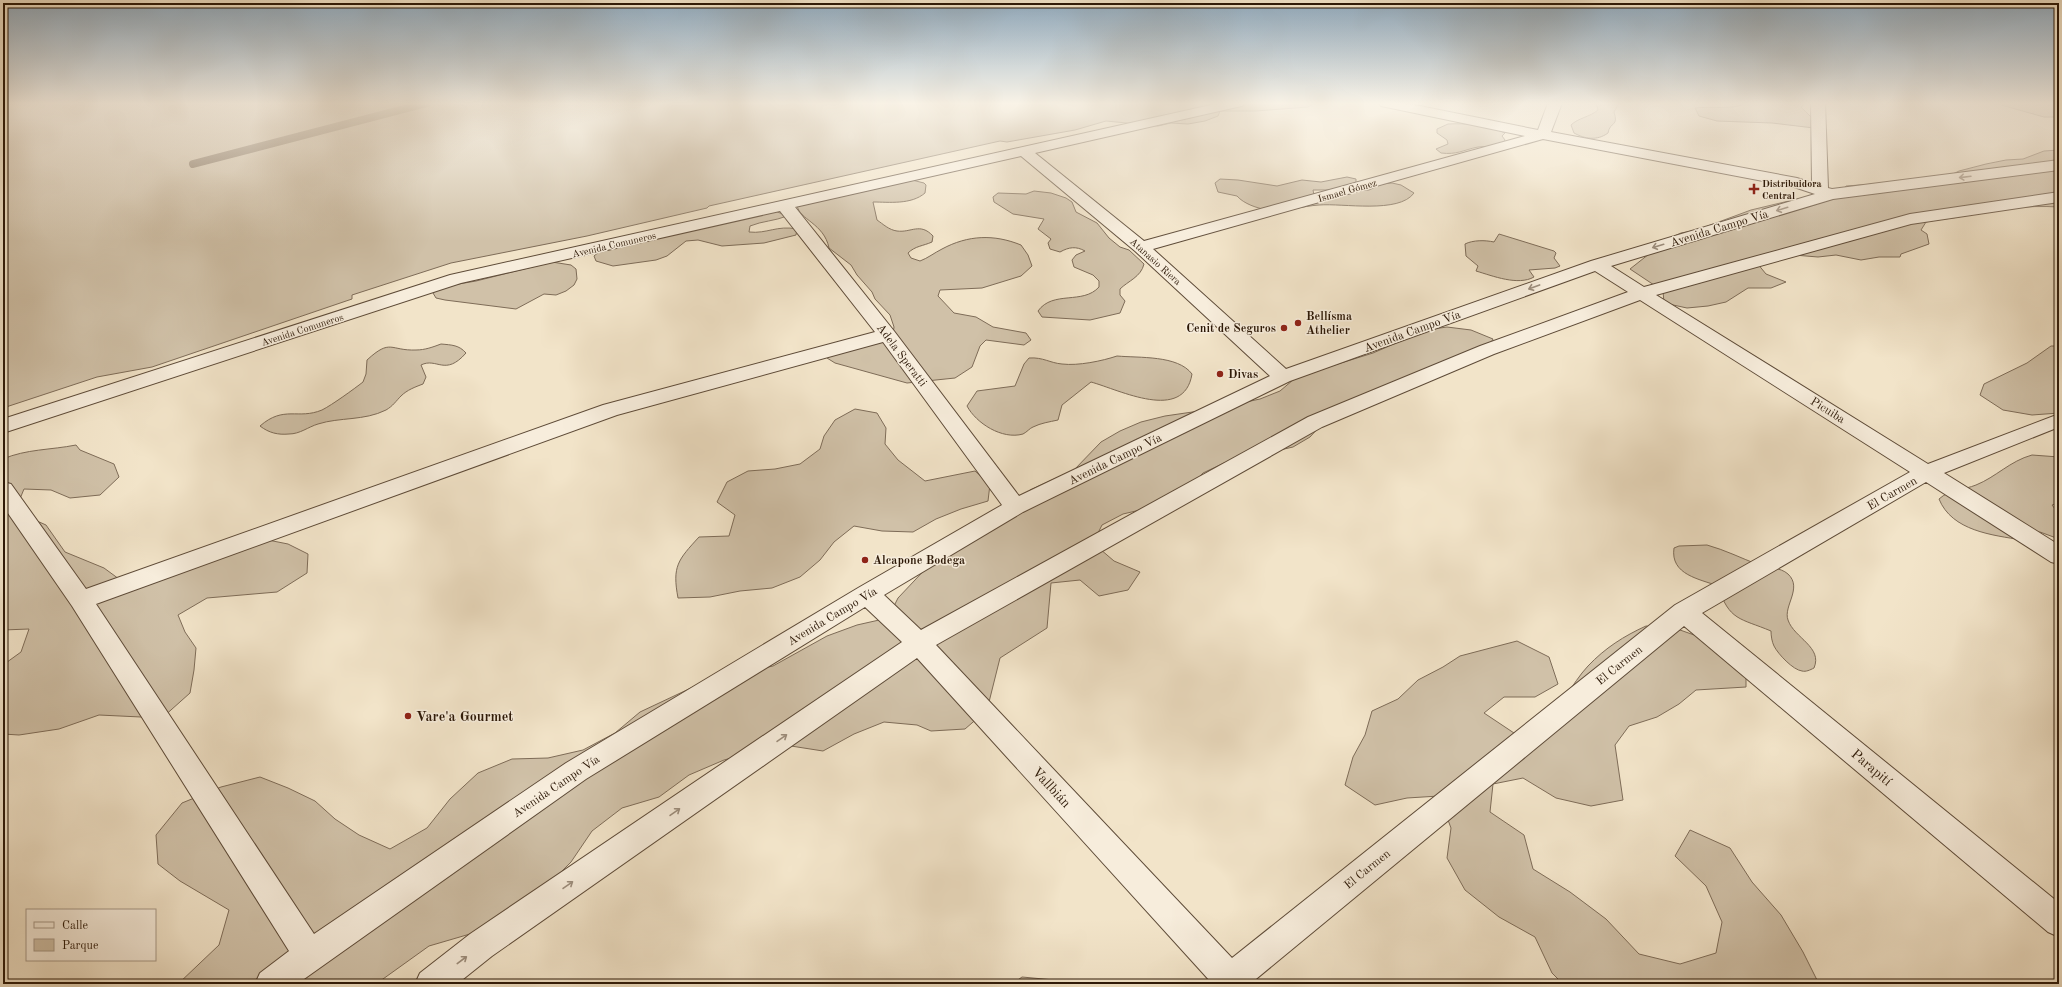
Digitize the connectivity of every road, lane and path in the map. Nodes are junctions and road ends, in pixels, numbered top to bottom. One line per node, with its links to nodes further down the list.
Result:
1 (1033, 149): 5 (street, Avenida Comuneros)
2 (1493, 149): 10 (street, Ismael Gómez)
3 (1618, 149): 7 (street)
4 (1822, 149): 7 (street)
5 (1024, 151): 9 (street, Avenida Comuneros); 10 (street, Atanasio Riera)
6 (2059, 165): 7 (street, Avenida Campo Vía, one-way to 7)
7 (1825, 192): 11 (street, Avenida Campo Vía, one-way to 11)
8 (2059, 197): 12 (street)
9 (785, 206): 13 (street, Adela Speratti); 16 (street, Avenida Comuneros)
10 (1141, 247): 14 (street, Atanasio Riera)
11 (1597, 265): 12 (street, Picuiba); 14 (street, Avenida Campo Vía, one-way to 14)
12 (1642, 293): 17 (street, Picuiba); 24 (street)
13 (887, 335): 19 (street, Adela Speratti); 22 (street)
14 (1283, 377): 19 (street, Avenida Campo Vía)
15 (2059, 420): 17 (street, El Carmen)
16 (3, 426)
17 (1927, 472): 20 (street, Picuiba); 23 (street, El Carmen)
18 (3, 489): 22 (street)
19 (1015, 507): 21 (street, Avenida Campo Vía)
20 (2059, 556)
21 (867, 594): 24 (street, Vallbián); 26 (street, Avenida Campo Vía)
22 (81, 600): 26 (street)
23 (1684, 612): 25 (street, Parapití); 27 (street, El Carmen)
24 (919, 643): 27 (street, Vallbián); 29 (street, one-way to 24)
25 (2059, 922)
26 (310, 955): 28 (street, Avenida Campo Vía)
27 (1230, 982)
28 (271, 984)
29 (431, 984)

